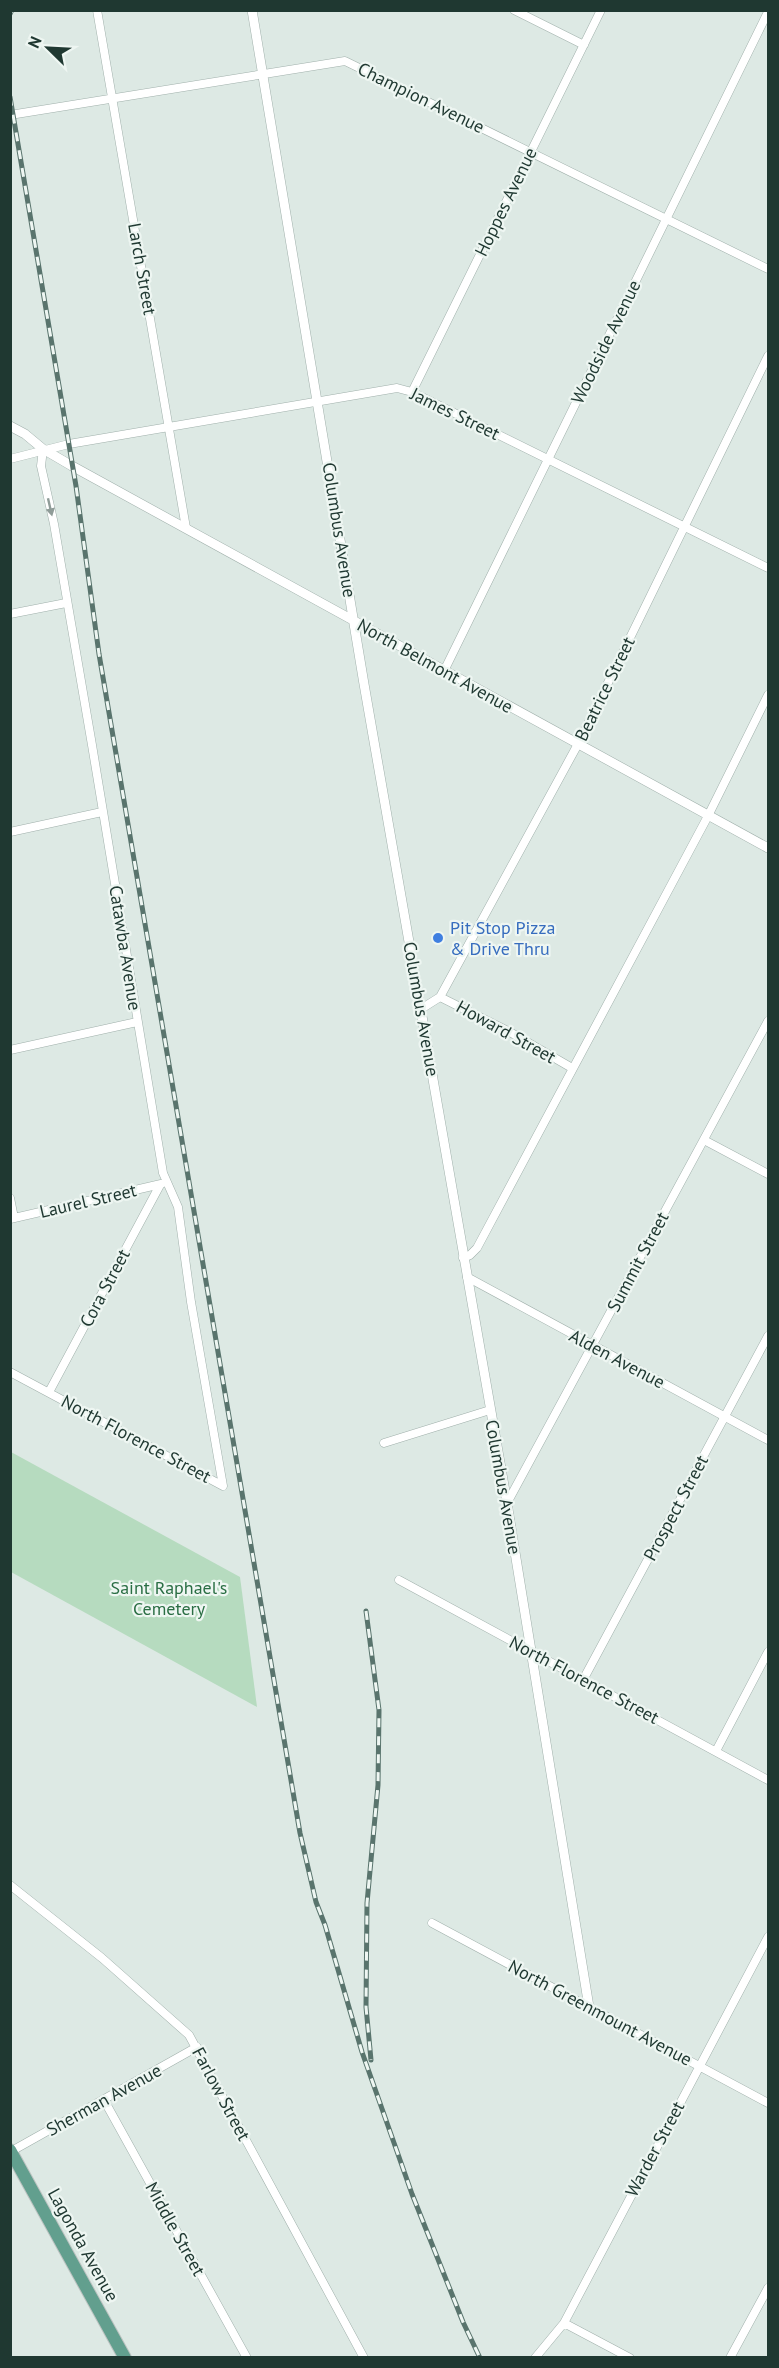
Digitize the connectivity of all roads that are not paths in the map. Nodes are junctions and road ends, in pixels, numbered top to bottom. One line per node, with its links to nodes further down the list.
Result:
1 (97, 10): 8 (street, Larch Street)
2 (252, 10): 7 (street, Columbus Avenue)
3 (514, 10): 6 (street)
4 (601, 10): 6 (street, Hoppes Avenue)
5 (768, 12): 11 (street, Woodside Avenue)
6 (584, 45): 10 (street, Hoppes Avenue)
7 (263, 73): 8 (street, Champion Avenue); 10 (street, Champion Avenue); 15 (street, Columbus Avenue)
8 (112, 99): 9 (street, Champion Avenue); 17 (street, Larch Street)
9 (10, 115)
10 (531, 153): 11 (street, Champion Avenue); 14 (street, Hoppes Avenue)
11 (667, 220): 12 (street, Champion Avenue); 20 (street, Woodside Avenue)
12 (768, 269)
13 (768, 356): 21 (street, Beatrice Street)
14 (412, 392): 15 (street, James Street); 20 (street, James Street)
15 (318, 400): 17 (street, James Street); 26 (street, Columbus Avenue)
16 (10, 426): 18 (street, North Belmont Avenue)
17 (169, 426): 18 (street, James Street); 22 (street, Larch Street)
18 (43, 449): 19 (street, James Street); 22 (street, North Belmont Avenue); 24 (street, Catawba Avenue, one-way to 24)
19 (10, 459)
20 (548, 459): 21 (street, James Street); 27 (street, Woodside Avenue)
21 (685, 527): 23 (street, James Street); 29 (street, Beatrice Street)
22 (186, 528): 26 (street, North Belmont Avenue)
23 (768, 568)
24 (66, 603): 25 (street); 30 (street, Catawba Avenue)
25 (10, 614)
26 (354, 621): 27 (street, North Belmont Avenue); 35 (street, Columbus Avenue)
27 (444, 671): 29 (street, North Belmont Avenue)
28 (768, 695): 31 (street)
29 (578, 744): 31 (street, North Belmont Avenue); 34 (street, Beatrice Street)
30 (102, 812): 32 (street); 37 (street, Catawba Avenue)
31 (708, 816): 33 (street, North Belmont Avenue); 39 (street)
32 (10, 832)
33 (768, 848)
34 (440, 997): 35 (street); 39 (street, Howard Street)
35 (420, 1009): 45 (street, Columbus Avenue)
36 (768, 1021): 40 (street, Summit Street)
37 (137, 1022): 38 (street); 42 (street, Catawba Avenue)
38 (10, 1050)
39 (572, 1068): 45 (street)
40 (704, 1140): 41 (street); 48 (street, Summit Street)
41 (768, 1174)
42 (163, 1184): 44 (street, Laurel Street); 50 (street, Cora Street); 55 (street, Catawba Avenue)
43 (10, 1198): 44 (street)
44 (12, 1218)
45 (463, 1258): 46 (street, Columbus Avenue)
46 (467, 1277): 48 (street, Alden Avenue); 51 (street, Columbus Avenue)
47 (768, 1336): 52 (street, Prospect Street)
48 (593, 1346): 52 (street, Alden Avenue); 56 (street, Summit Street)
49 (10, 1372): 50 (street, North Florence Street)
50 (49, 1392): 55 (street, North Florence Street)
51 (490, 1410): 54 (street); 56 (street, Columbus Avenue)
52 (725, 1417): 53 (street, Alden Avenue); 60 (street, Prospect Street)
53 (768, 1440)
54 (384, 1443)
55 (216, 1444)
56 (507, 1503): 58 (street, Columbus Avenue)
57 (399, 1580): 58 (street, North Florence Street)
58 (530, 1651): 60 (street, North Florence Street); 66 (street, Columbus Avenue)
59 (768, 1652): 61 (street)
60 (583, 1680): 61 (street, North Florence Street)
61 (716, 1751): 62 (street, North Florence Street)
62 (768, 1780)
63 (10, 1885): 67 (street, Farlow Street)
64 (432, 1923): 66 (street, North Greenmount Avenue)
65 (768, 1937): 68 (street, Warder Street)
66 (589, 2007): 68 (street, North Greenmount Avenue)
67 (197, 2047): 69 (street, Sherman Avenue); 76 (street, Farlow Street)
68 (699, 2066): 70 (street, North Greenmount Avenue); 73 (street, Warder Street)
69 (104, 2100): 71 (street, Sherman Avenue); 75 (street, Middle Street)
70 (768, 2103)
71 (11, 2151): 74 (main road, Lagonda Avenue)
72 (768, 2288): 79 (street)
73 (564, 2323): 77 (street, Warder Street); 78 (street)
74 (125, 2358)
75 (247, 2358)
76 (364, 2358)
77 (535, 2358)
78 (630, 2358)
79 (730, 2358)

